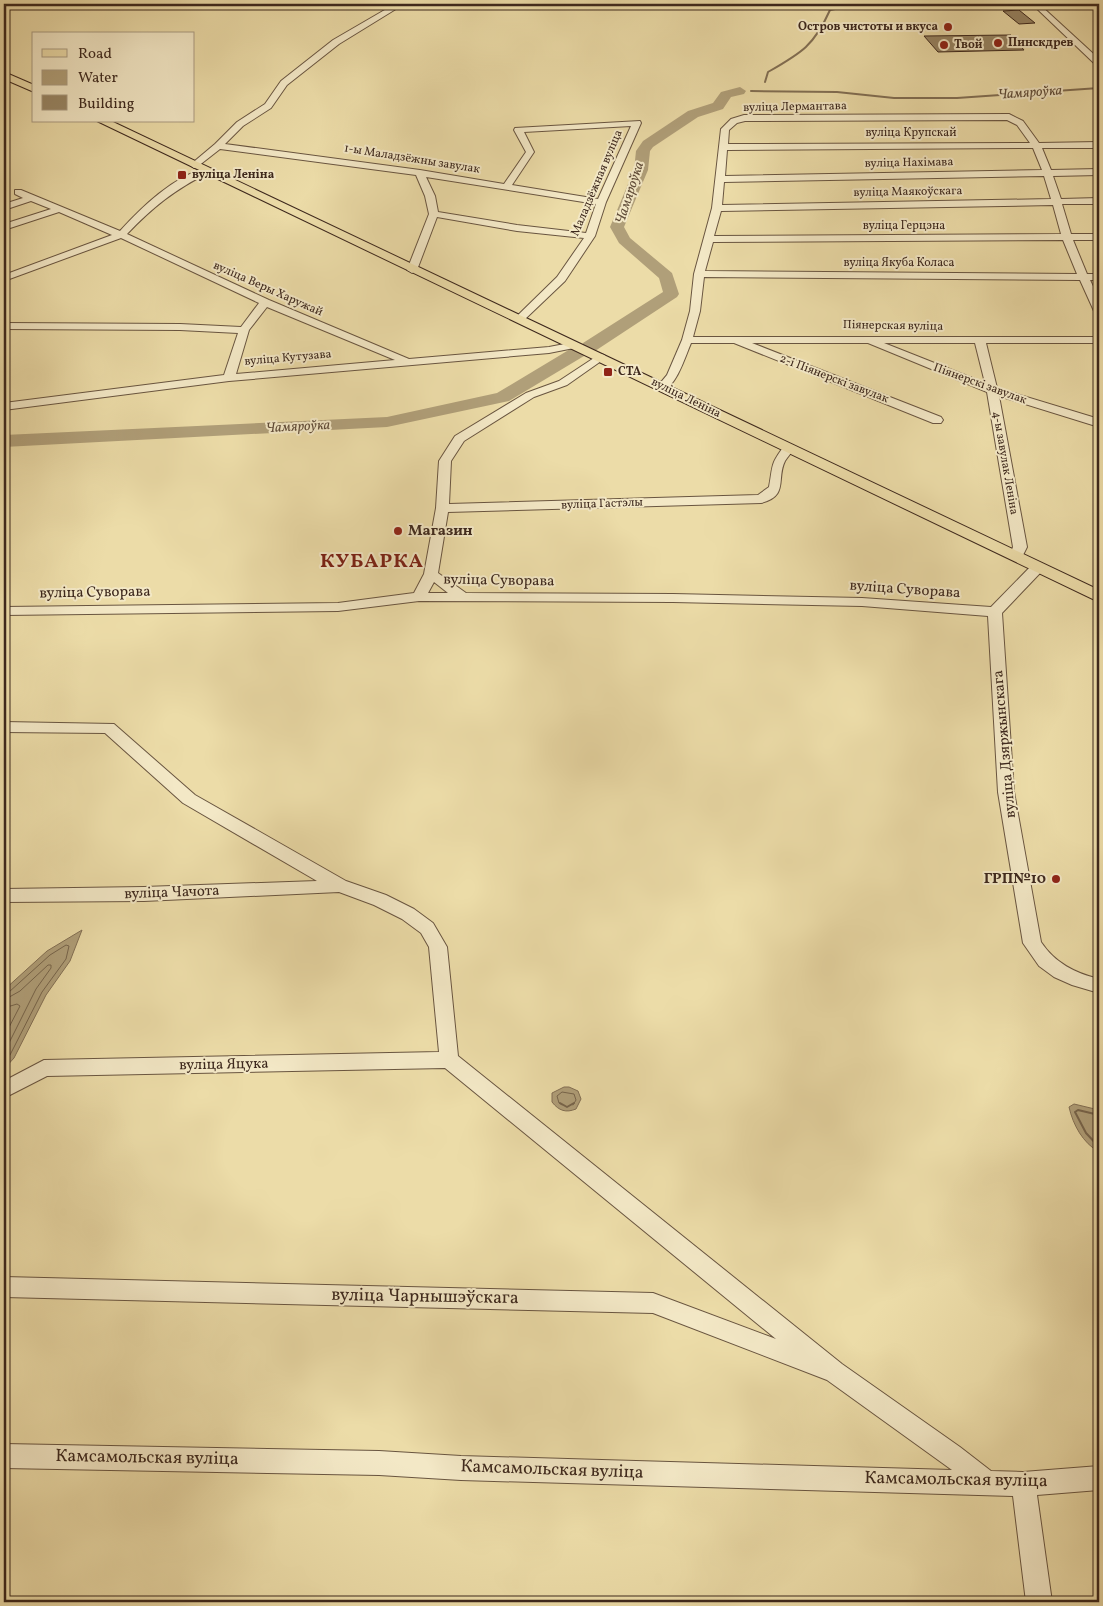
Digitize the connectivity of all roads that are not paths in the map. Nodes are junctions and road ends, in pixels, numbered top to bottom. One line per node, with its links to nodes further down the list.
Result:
1 (400, 4): 9 (street)
2 (1035, 4): 3 (street)
3 (1099, 63)
4 (4, 75): 5 (main road)
5 (32, 88)
6 (104, 122): 11 (main road, вуліца Леніна)
7 (1037, 144): 8 (street, вуліца Крупскай); 10 (street, вуліца Крупскай); 10 (street, вуліца Лермантава); 12 (street)
8 (1099, 145)
9 (218, 146): 11 (street); 14 (street, 1-ы Маладзёжны завулак)
10 (723, 147): 15 (street, вуліца Лермантава)
11 (200, 168): 27 (street); 32 (main road, вуліца Леніна)
12 (1046, 172): 13 (street, вуліца Нахімава); 15 (street, вуліца Нахімава); 21 (street)
13 (1099, 172)
14 (420, 173): 16 (street, 1-ы Маладзёжны завулак); 25 (street)
15 (720, 179): 23 (street, вуліца Лермантава)
16 (506, 186): 20 (street, 1-ы Маладзёжны завулак); 20 (street, Маладзёжная вуліца)
17 (18, 192): 18 (street, вуліца Веры Харужай)
18 (31, 198): 22 (street); 24 (street, вуліца Веры Харужай)
19 (1099, 201): 21 (street, вуліца Маякоўскага)
20 (601, 202): 28 (street, Маладзёжная вуліца)
21 (1058, 202): 23 (street, вуліца Маякоўскага); 30 (street)
22 (4, 207)
23 (717, 208): 31 (street, вуліца Лермантава)
24 (57, 210): 26 (street); 27 (street, вуліца Веры Харужай)
25 (434, 214): 28 (street); 32 (street)
26 (4, 228)
27 (121, 236): 36 (street); 37 (street, вуліца Веры Харужай)
28 (590, 236): 39 (street, Маладзёжная вуліца)
29 (1099, 237): 30 (street, вуліца Герцэна)
30 (1067, 238): 31 (street, вуліца Герцэна); 34 (street)
31 (708, 239): 33 (street, вуліца Лермантава)
32 (412, 270): 39 (main road, вуліца Леніна)
33 (699, 274): 34 (street, вуліца Якуба Коласа); 44 (street, вуліца Лермантава)
34 (1084, 277): 35 (street, вуліца Якуба Коласа); 38 (street)
35 (1099, 277)
36 (4, 278)
37 (265, 302): 41 (street); 49 (street, вуліца Веры Харужай)
38 (1099, 311)
39 (519, 319): 47 (main road, вуліца Леніна)
40 (4, 326): 41 (street)
41 (244, 330): 50 (street)
42 (731, 339): 43 (street, Піянерская вуліца); 44 (street, Піянерская вуліца); 54 (street, 2-і Піянерскі завулак)
43 (863, 339): 45 (street, Піянерская вуліца); 52 (street, Піянерскі завулак)
44 (687, 340): 51 (street, вуліца Лермантава)
45 (980, 340): 46 (street, Піянерская вуліца); 52 (street, 4-ы завулак Леніна)
46 (1099, 340)
47 (575, 346): 48 (main road, вуліца Леніна); 49 (street, вуліца Кутузава)
48 (600, 357): 51 (main road, вуліца Леніна); 57 (street)
49 (406, 361): 50 (street, вуліца Кутузава)
50 (229, 378): 53 (street, вуліца Кутузава)
51 (663, 387): 56 (main road, вуліца Леніна)
52 (992, 390): 55 (street, Піянерскі завулак); 58 (street, 4-ы завулак Леніна)
53 (4, 406)
54 (937, 420)
55 (1099, 424)
56 (789, 448): 57 (street, вуліца Гастэлы); 58 (main road, вуліца Леніна)
57 (442, 508): 60 (street)
58 (1016, 556): 59 (main road, вуліца Леніна)
59 (1038, 567): 62 (main road, вуліца Леніна); 65 (street)
60 (431, 574): 61 (street); 63 (street)
61 (420, 596): 63 (street, вуліца Суворава); 64 (street, вуліца Суворава)
62 (1099, 596)
63 (463, 597): 65 (street, вуліца Суворава)
64 (4, 611)
65 (995, 612): 69 (street, вуліца Дзяржынскага)
66 (4, 727): 67 (street)
67 (340, 886): 68 (street, вуліца Чачота); 70 (street)
68 (4, 896)
69 (1099, 986)
70 (449, 1060): 71 (street, вуліца Яцука); 73 (street, вуліца Чарнышэўскага)
71 (4, 1090)
72 (4, 1286): 73 (street, вуліца Чарнышэўскага)
73 (834, 1372): 76 (street, вуліца Чарнышэўскага)
74 (4, 1456): 76 (street, Камсамольская вуліца)
75 (1099, 1478): 77 (street, Камсамольская вуліца)
76 (987, 1483): 77 (street, Камсамольская вуліца)
77 (1022, 1484): 78 (street)
78 (1039, 1602)

